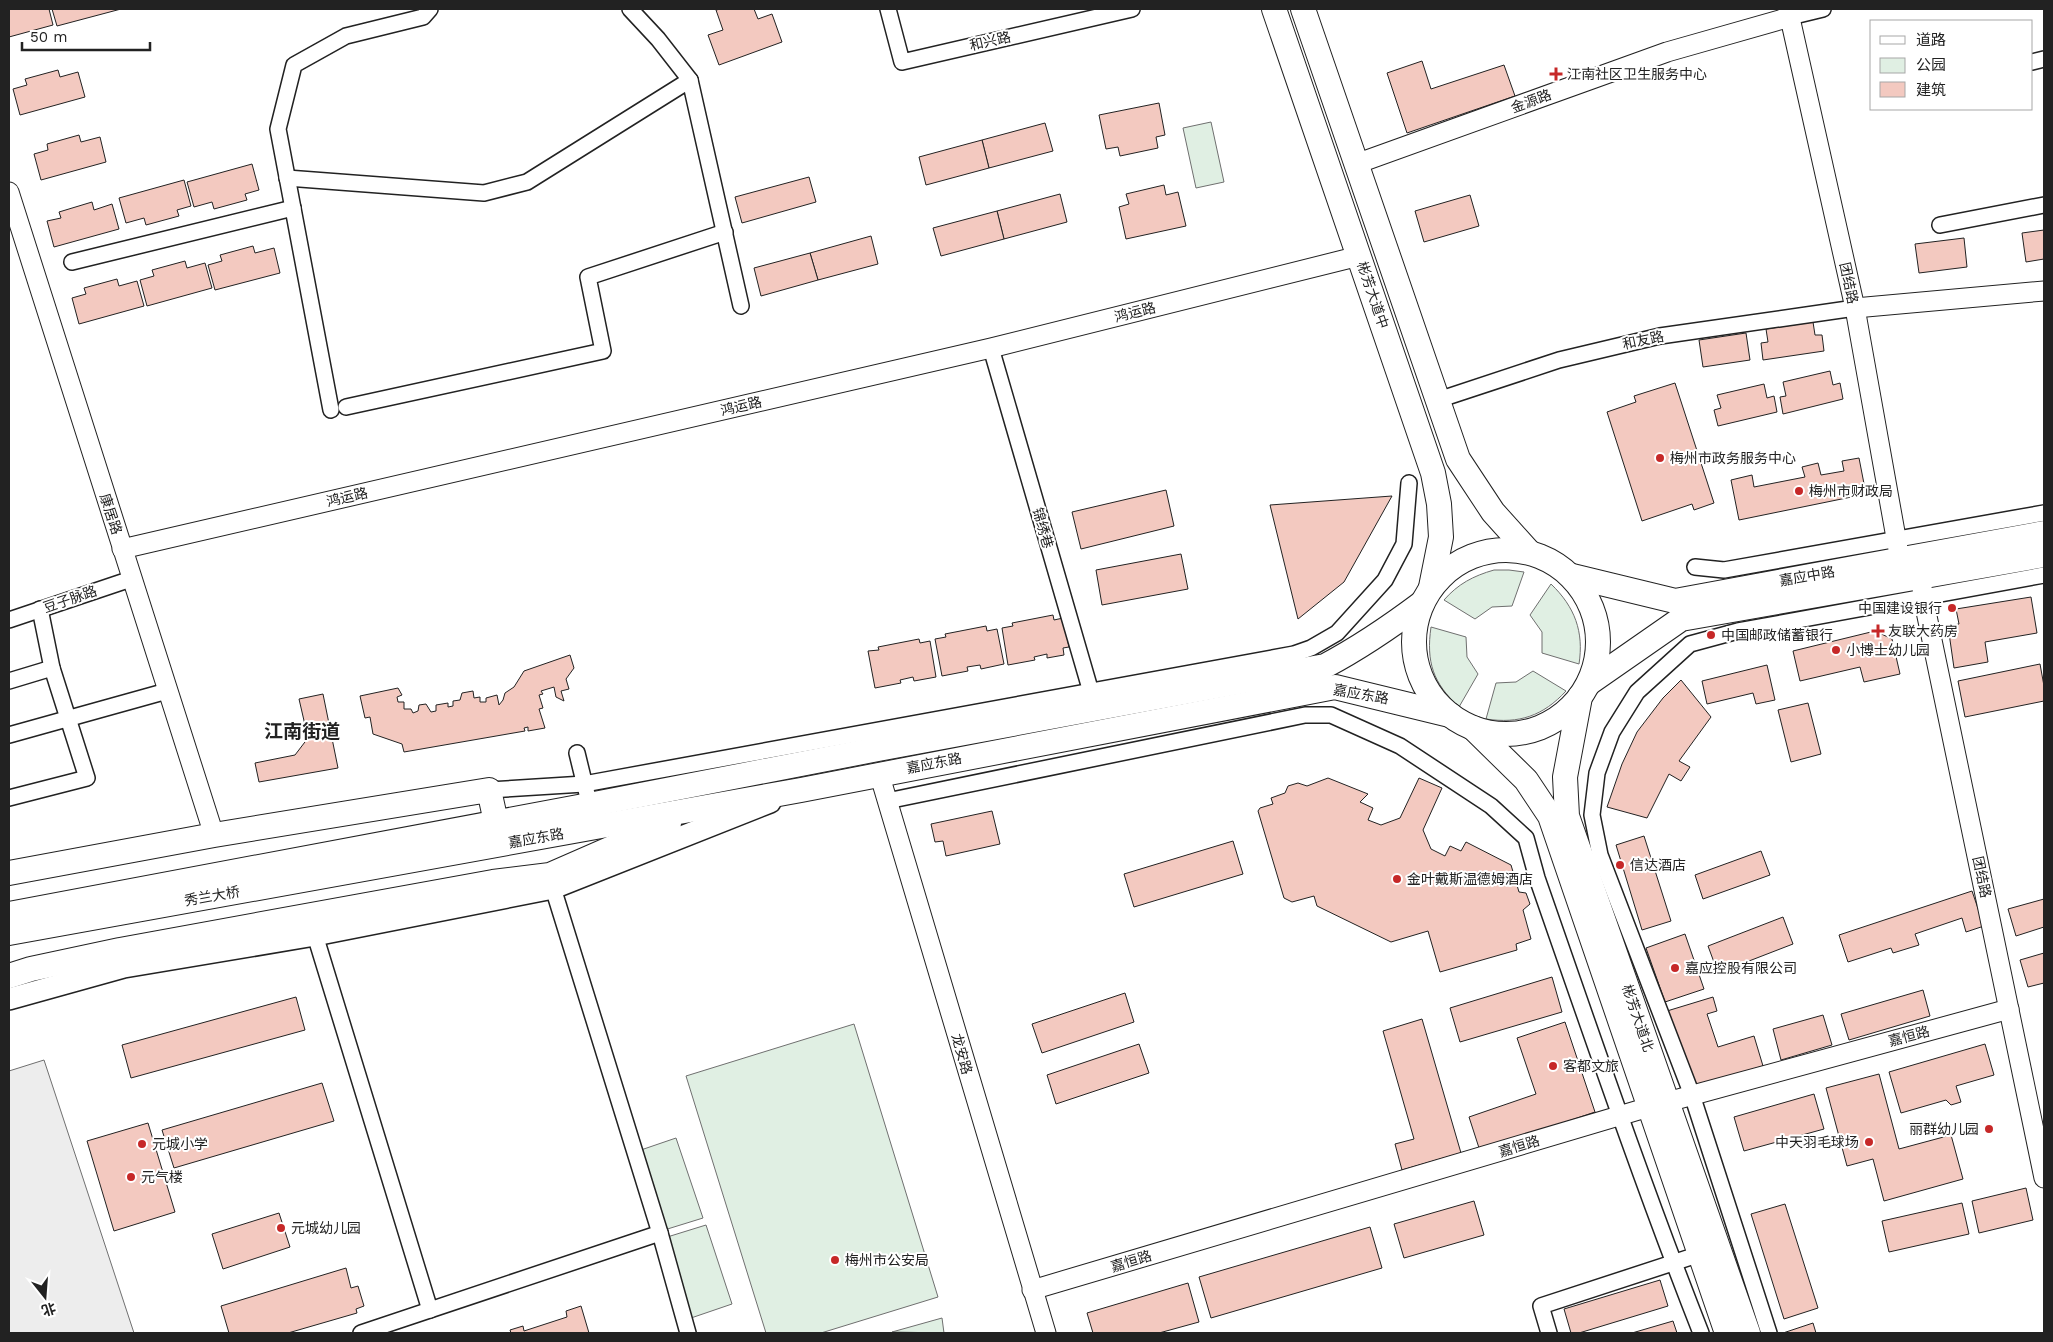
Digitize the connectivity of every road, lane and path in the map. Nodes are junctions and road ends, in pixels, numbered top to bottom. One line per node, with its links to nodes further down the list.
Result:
1 (430, 9): 11 (street)
2 (630, 9): 9 (street)
3 (888, 9): 4 (street, 和兴路)
4 (1132, 9)
5 (1274, 9): 17 (main road, 彬芳大道中)
6 (1303, 9): 10 (main road, 彬芳大道中)
7 (1823, 9): 8 (street, 金源路)
8 (1789, 13): 10 (street, 金源路); 21 (street, 团结路)
9 (690, 80): 11 (street); 16 (street)
10 (1356, 164): 23 (main road, 彬芳大道中)
11 (287, 178): 14 (street)
12 (9, 192): 29 (street, 康居路)
13 (2044, 204): 15 (street)
14 (293, 208): 18 (street); 25 (street)
15 (1940, 225)
16 (725, 232): 20 (street); 24 (street)
17 (1359, 256): 22 (street, 鸿运路); 38 (main road, 彬芳大道中)
18 (72, 262)
19 (2044, 291): 21 (street)
20 (741, 306)
21 (1855, 308): 23 (street, 和友路); 32 (street, 团结路)
22 (991, 348): 29 (street, 鸿运路); 45 (street, 锦绣巷)
23 (1438, 400): 30 (main road, 彬芳大道中)
24 (346, 407)
25 (331, 410)
26 (1409, 483): 45 (street)
27 (2044, 513): 33 (street)
28 (2044, 533): 32 (main road, 嘉应中路)
29 (122, 549): 36 (street, 康居路)
30 (1529, 552): 34 (main road); 38 (main road, 嘉应东路)
31 (2044, 555): 37 (main road, 嘉应中路)
32 (1900, 560): 34 (main road, 嘉应中路)
33 (1694, 567)
34 (1572, 576): 43 (main road, 彬芳大道北)
35 (2044, 576): 37 (street)
36 (131, 579): 39 (street, 豆子脉路); 44 (street, 康居路)
37 (1922, 587): 43 (main road, 嘉应中路); 70 (street, 团结路); 71 (street)
38 (1427, 595): 45 (main road, 嘉应东路); 46 (main road, 彬芳大道中)
39 (40, 609): 40 (street, 豆子脉路); 41 (street)
40 (9, 620)
41 (52, 668): 42 (street); 47 (street)
42 (9, 681)
43 (1584, 690): 48 (main road, 嘉应中路); 72 (main road, 彬芳大道北)
44 (167, 691): 47 (street); 59 (street, 康居路)
45 (1093, 700): 54 (main road, 嘉应东路)
46 (1450, 715): 48 (main road); 51 (main road, 嘉应东路)
47 (68, 719): 49 (street); 55 (street)
48 (1473, 728): 72 (main road, 彬芳大道北)
49 (9, 735)
50 (577, 753): 54 (street)
51 (879, 773): 53 (main road, 嘉应东路); 56 (street, 龙安路)
52 (489, 790): 54 (street); 58 (main road); 59 (main road)
53 (801, 790): 57 (main road, 嘉应东路); 63 (main road)
54 (587, 795): 58 (main road, 嘉应东路)
55 (9, 798)
56 (887, 801): 73 (street); 78 (street, 龙安路)
57 (707, 807): 58 (main road, 嘉应东路); 62 (main road)
58 (497, 833): 60 (main road, 嘉应东路); 62 (main road)
59 (214, 835): 61 (main road)
60 (414, 848): 64 (main road, 秀兰大桥)
61 (9, 874)
62 (493, 882): 68 (main road)
63 (553, 888): 67 (main road); 75 (street)
64 (162, 895): 65 (main road, 秀兰大桥); 66 (main road, 秀兰大桥)
65 (9, 914)
66 (9, 933)
67 (315, 935): 69 (main road); 79 (street)
68 (9, 976)
69 (9, 999)
70 (2009, 1009): 71 (street, 嘉恒路); 74 (street, 团结路)
71 (1692, 1095): 72 (street, 嘉恒路); 87 (street)
72 (1658, 1104): 73 (street, 嘉恒路); 76 (main road, 彬芳大道北); 86 (main road, 彬芳大道北)
73 (1621, 1116): 77 (street); 78 (street, 嘉恒路)
74 (2044, 1178)
75 (660, 1234): 79 (street); 81 (street)
76 (1700, 1254): 77 (street); 85 (main road, 彬芳大道北)
77 (1673, 1264): 83 (street); 84 (street)
78 (1032, 1290): 82 (street, 龙安路)
79 (430, 1310): 80 (street)
80 (361, 1333)
81 (688, 1333)
82 (1046, 1333)
83 (1549, 1333)
84 (1701, 1333)
85 (1727, 1333)
86 (1748, 1333)
87 (1769, 1333)

